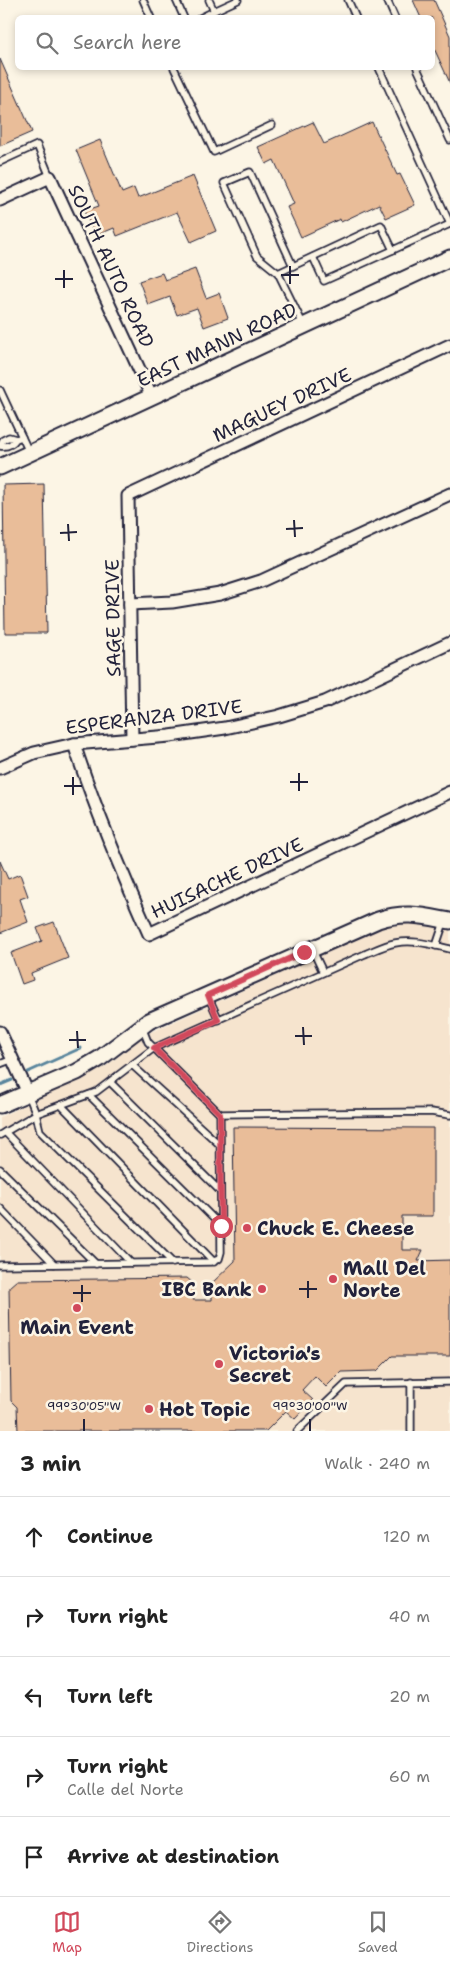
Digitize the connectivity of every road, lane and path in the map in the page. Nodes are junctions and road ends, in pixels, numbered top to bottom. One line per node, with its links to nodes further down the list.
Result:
1 (143, 0): 8 (lane)
2 (176, 0): 9 (lane)
3 (209, 0): 7 (lane)
4 (238, 0): 7 (lane)
5 (348, 0): 11 (lane)
6 (387, 0): 12 (lane)
7 (214, 11): 10 (lane)
8 (150, 15)
9 (183, 15)
10 (206, 15)
11 (355, 15)
12 (394, 15)
13 (175, 70): 16 (lane)
14 (380, 70): 21 (lane)
15 (419, 70): 17 (lane)
16 (272, 125)
17 (450, 140)
18 (0, 162): 19 (lane)
19 (50, 177): 20 (street); 30 (street, SOUTH AUTO ROAD)
20 (0, 200)
21 (450, 224): 22 (lane)
22 (393, 250): 23 (lane); 23 (lane)
23 (313, 257): 25 (lane)
24 (450, 258): 27 (street, EAST MANN ROAD)
25 (293, 266): 26 (lane); 26 (lane)
26 (278, 273): 27 (lane)
27 (304, 326): 30 (street, EAST MANN ROAD)
28 (450, 345): 36 (street, MAGUEY DRIVE)
29 (0, 390): 31 (lane)
30 (152, 398): 33 (street, EAST MANN ROAD)
31 (22, 437): 32 (lane); 33 (lane)
32 (0, 446)
33 (30, 454): 34 (street, EAST MANN ROAD)
34 (0, 466)
35 (450, 494): 37 (street)
36 (128, 496): 37 (street, SAGE DRIVE)
37 (130, 604): 39 (street, SAGE DRIVE)
38 (450, 643): 39 (street, ESPERANZA DRIVE)
39 (132, 739): 40 (street, ESPERANZA DRIVE)
40 (74, 744): 41 (street, ESPERANZA DRIVE); 42 (street, HUISACHE DRIVE)
41 (0, 768)
42 (450, 792)
43 (448, 920): 44 (lane); 45 (street)
44 (436, 946): 46 (lane); 47 (lane)
45 (312, 949): 47 (lane); 48 (street)
46 (450, 949)
47 (323, 972): 49 (lane)
48 (208, 995): 49 (lane); 50 (street)
49 (218, 1020): 52 (lane)
50 (142, 1026): 52 (lane); 57 (street)
51 (0, 1032): 53 (street)
52 (154, 1048): 55 (lane); 62 (lane)
53 (12, 1059): 54 (lane); 57 (street)
54 (0, 1064)
55 (132, 1065): 56 (lane); 65 (lane)
56 (110, 1082): 58 (lane); 67 (lane)
57 (28, 1093): 59 (street); 61 (lane)
58 (89, 1095): 60 (lane); 69 (lane)
59 (0, 1105)
60 (61, 1105): 61 (lane); 70 (lane)
61 (36, 1114): 64 (lane); 72 (lane)
62 (220, 1114): 63 (lane); 65 (lane)
63 (450, 1115)
64 (3, 1133): 71 (lane)
65 (220, 1146): 67 (lane)
66 (0, 1169): 74 (lane)
67 (220, 1191): 69 (lane)
68 (0, 1208): 73 (lane)
69 (221, 1226): 70 (lane)
70 (214, 1262): 72 (lane)
71 (132, 1263): 72 (lane); 74 (lane)
72 (173, 1263)
73 (54, 1264): 74 (lane); 75 (lane)
74 (96, 1264)
75 (0, 1265)
76 (411, 1382): 77 (lane); 78 (lane); 79 (lane)
77 (450, 1382)
78 (297, 1431)
79 (411, 1431)

